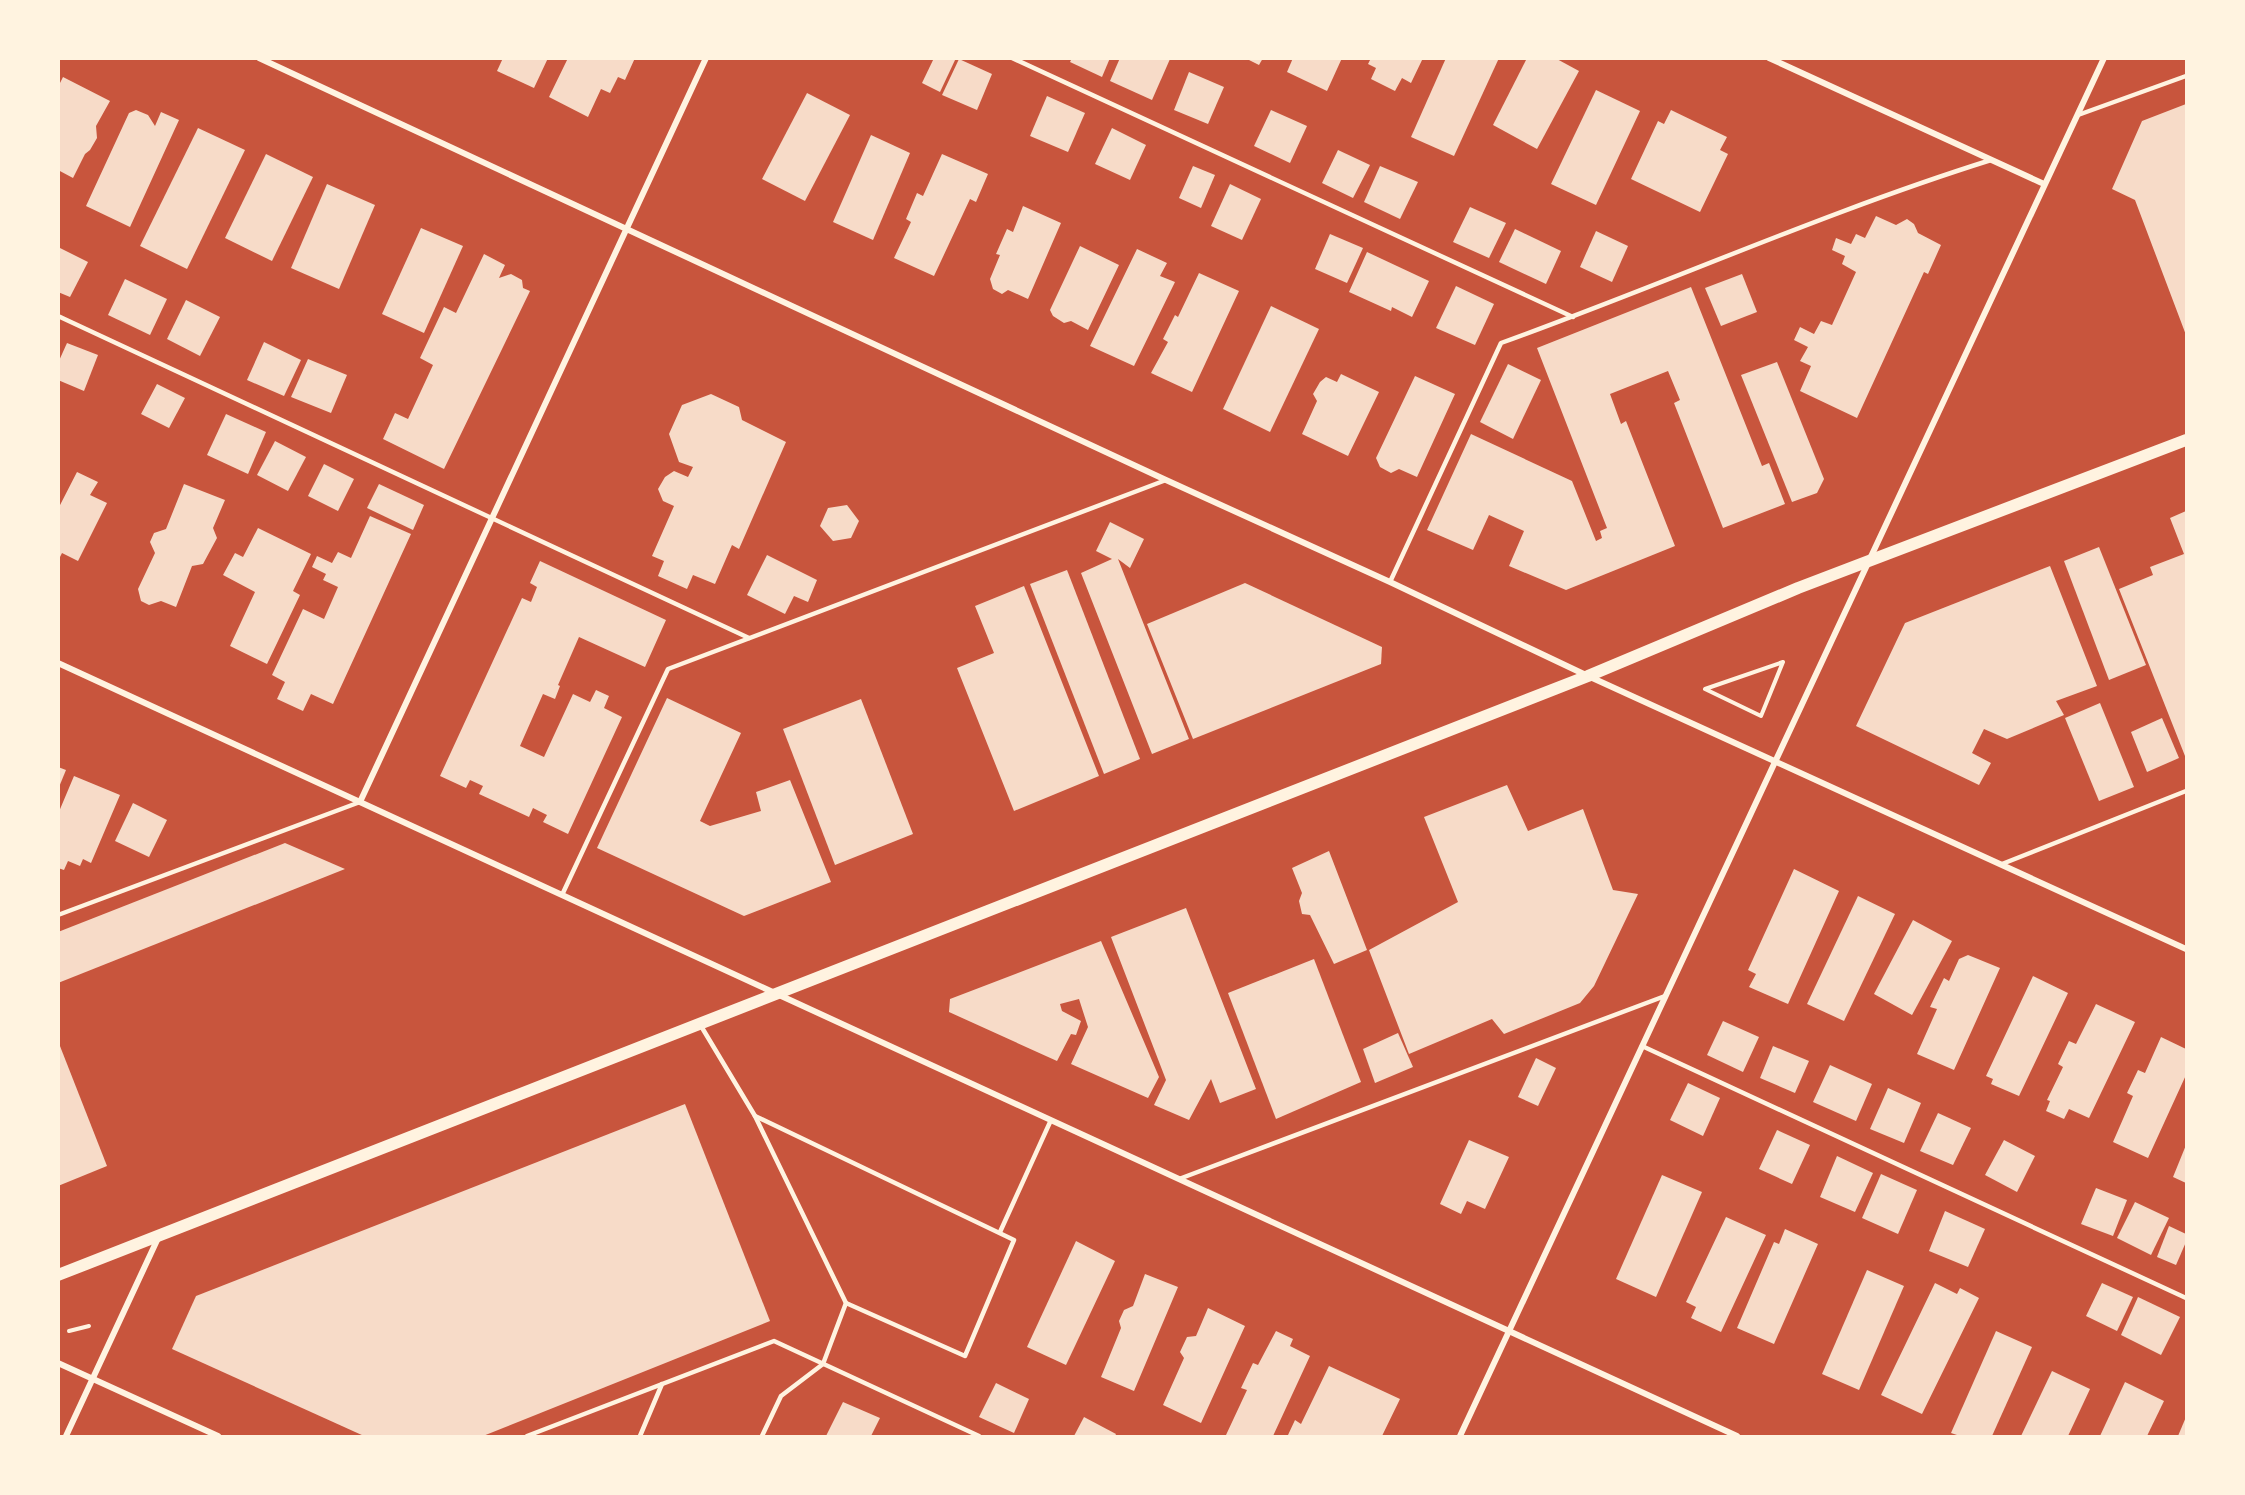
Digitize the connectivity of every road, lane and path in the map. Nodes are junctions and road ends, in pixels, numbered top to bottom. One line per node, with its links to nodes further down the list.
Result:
1 (259, 58): 10 (street)
2 (706, 58): 10 (street)
3 (1012, 58): 12 (lane)
4 (1768, 58): 8 (street)
5 (2104, 58): 7 (street)
6 (2187, 76): 7 (lane)
7 (2078, 115): 9 (street)
8 (1991, 160): 9 (street); 12 (lane)
9 (2044, 184): 16 (street)
10 (626, 229): 14 (street); 15 (street)
11 (58, 316): 15 (lane)
12 (1573, 317): 17 (lane)
13 (2187, 440): 16 (main road)
14 (1166, 480): 17 (street); 18 (lane)
15 (492, 518): 18 (lane); 24 (street)
16 (1869, 562): 21 (main road); 22 (street)
17 (1389, 582): 21 (street)
18 (749, 638): 26 (lane)
19 (1783, 662): 19 (path)
20 (58, 663): 24 (street)
21 (1588, 676): 22 (street); 29 (main road)
22 (1776, 760): 25 (street); 30 (street)
23 (2187, 791): 25 (lane)
24 (360, 802): 26 (street); 27 (lane)
25 (2002, 864): 28 (street)
26 (562, 895): 29 (street)
27 (58, 915)
28 (2187, 949)
29 (777, 994): 31 (main road); 34 (street)
30 (1665, 996): 32 (street); 35 (lane)
31 (700, 1024): 33 (lane); 37 (main road)
32 (1642, 1046): 39 (lane); 43 (street)
33 (755, 1116): 36 (lane); 40 (lane)
34 (1051, 1120): 35 (street); 36 (lane)
35 (1179, 1179): 43 (street)
36 (1000, 1232): 40 (lane)
37 (159, 1236): 38 (main road); 46 (street)
38 (58, 1275)
39 (2187, 1298)
40 (846, 1303): 45 (lane)
41 (89, 1326): 42 (path)
42 (69, 1331)
43 (1509, 1331): 54 (street); 55 (street)
44 (58, 1363): 46 (street)
45 (823, 1364): 47 (lane); 52 (lane); 53 (lane)
46 (92, 1378): 48 (street); 49 (street)
47 (662, 1384): 50 (lane); 51 (lane)
48 (66, 1437)
49 (218, 1437)
50 (527, 1437)
51 (640, 1437)
52 (762, 1437)
53 (979, 1437)
54 (1460, 1437)
55 (1737, 1437)

